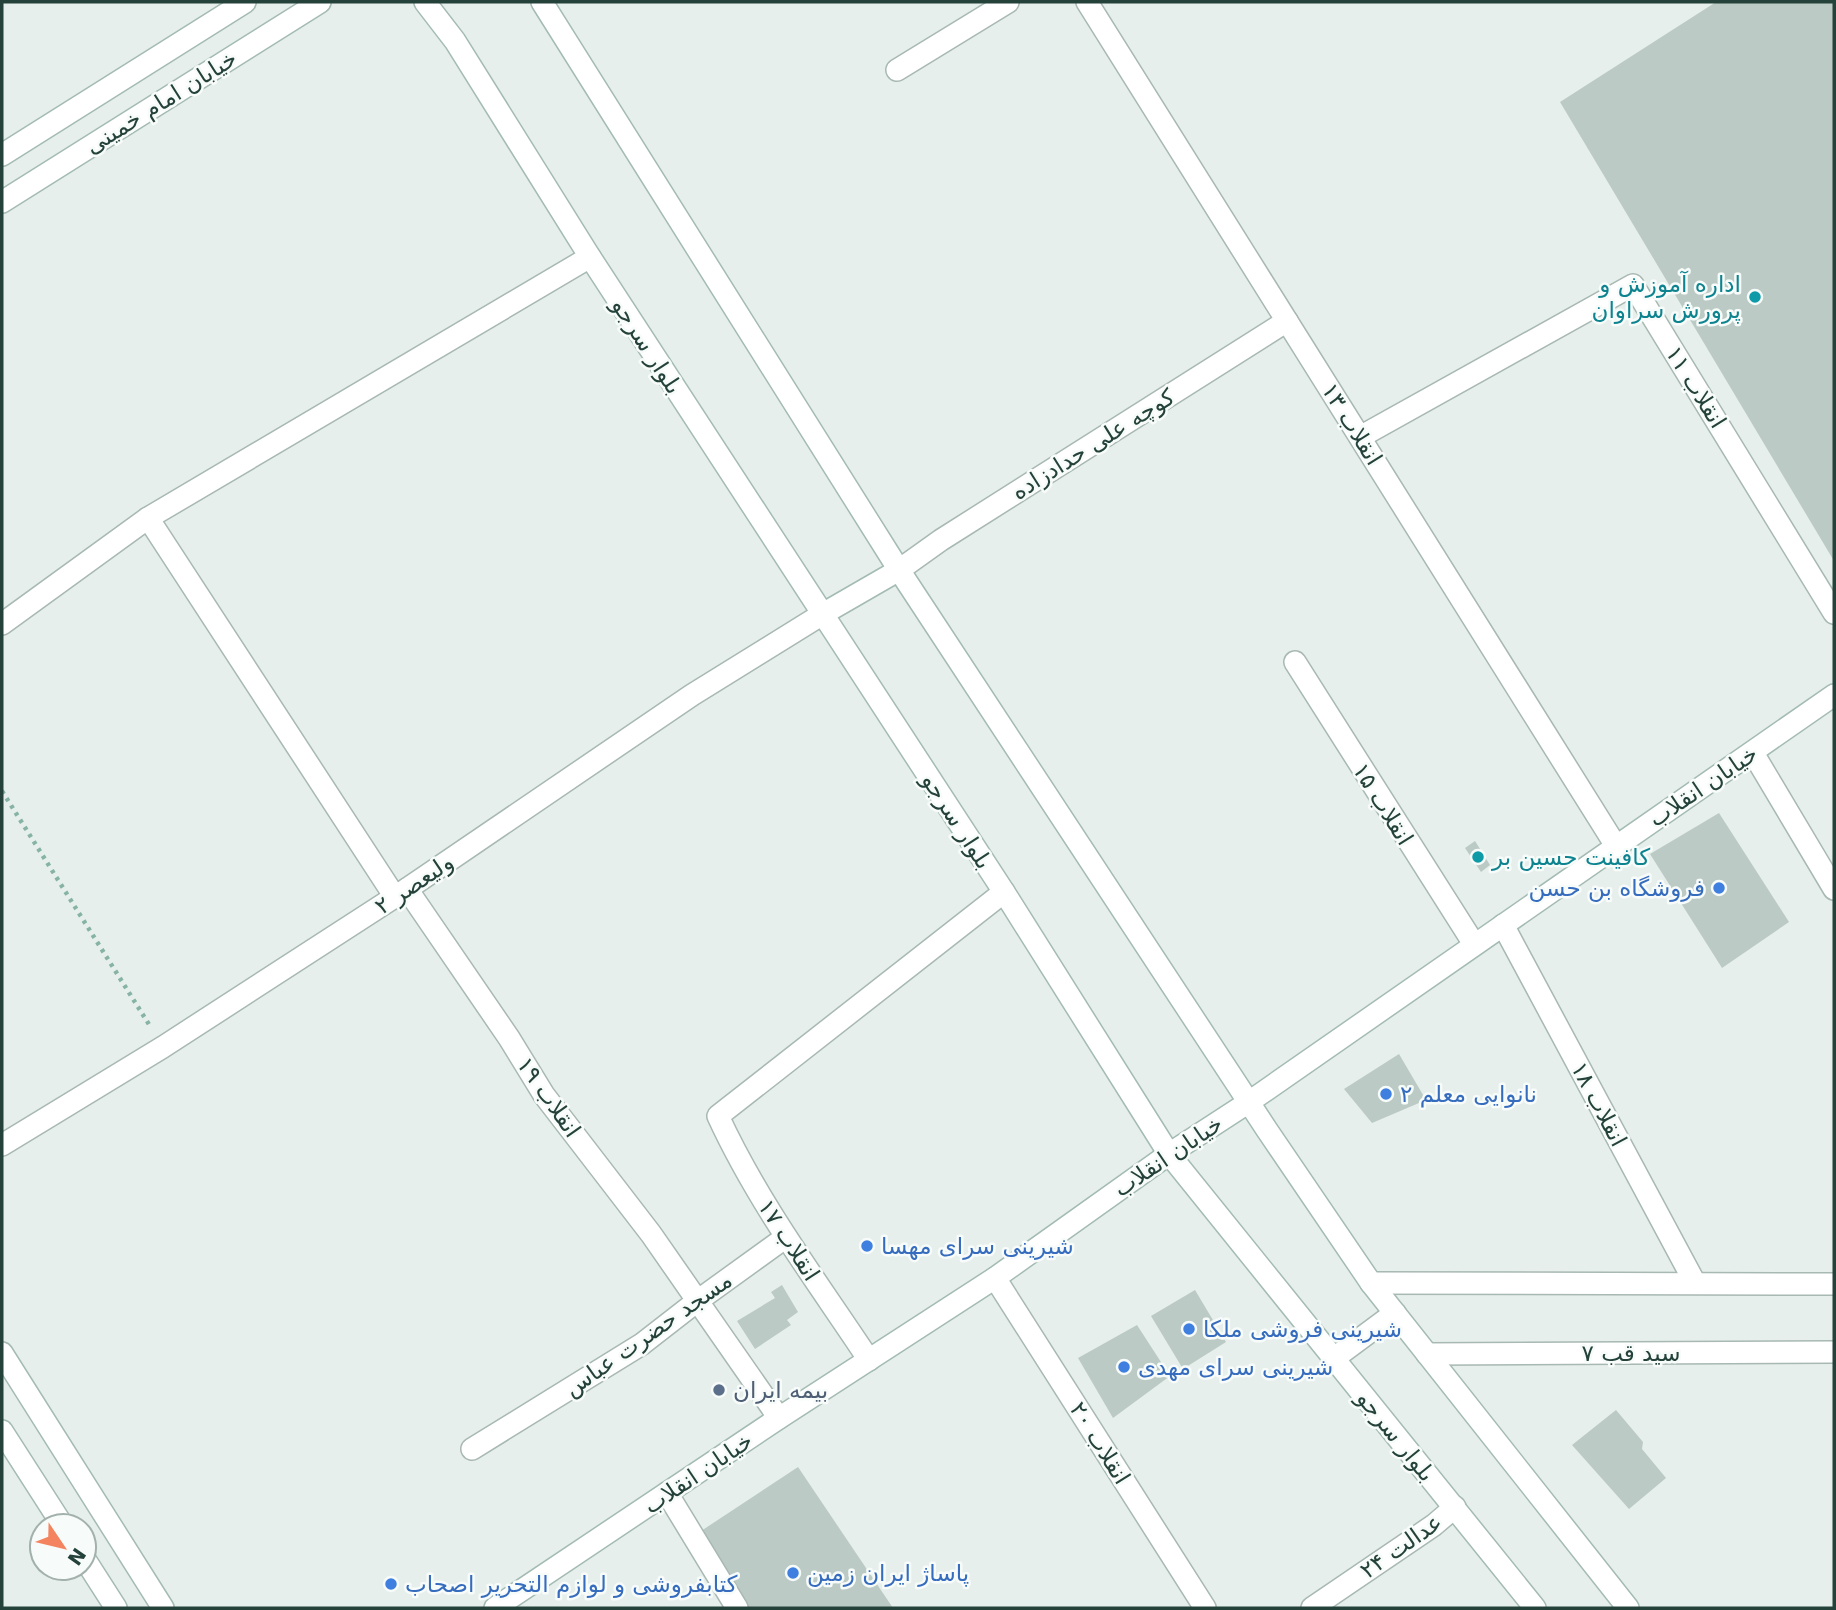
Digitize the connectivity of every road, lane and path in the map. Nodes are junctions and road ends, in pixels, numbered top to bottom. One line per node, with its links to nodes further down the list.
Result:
1 (245, 2): 8 (street, خیابان امام خمینی)
2 (320, 2): 9 (street, خیابان امام خمینی)
3 (425, 2): 10 (street, بلوار سرجو)
4 (542, 2): 14 (street)
5 (1008, 2): 7 (street)
6 (1087, 2): 11 (street, انقلاب ۱۳)
7 (897, 69)
8 (2, 155)
9 (2, 202)
10 (590, 257): 13 (street); 16 (street, بلوار سرجو)
11 (1287, 321): 12 (street, انقلاب ۱۳); 14 (street, کوچه علی حدادزاده)
12 (1360, 437): 15 (street, انقلاب ۱۱); 22 (street, انقلاب ۱۳)
13 (148, 518): 17 (street); 25 (street, انقلاب ۱۹)
14 (899, 570): 16 (street, کوچه علی حدادزاده); 29 (street)
15 (1834, 613)
16 (821, 615): 24 (street, بلوار سرجو); 25 (street, ولیعصر ۲)
17 (2, 624)
18 (1295, 662): 27 (street, انقلاب ۱۵)
19 (1834, 695): 20 (street, خیابان انقلاب)
20 (1753, 753): 22 (street, خیابان انقلاب); 23 (street)
21 (2, 791): 28 (path)
22 (1616, 846): 26 (street, خیابان انقلاب)
23 (1834, 889)
24 (1004, 892): 31 (street, بلوار سرجو); 32 (street, انقلاب ۱۷)
25 (401, 893): 28 (street, ولیعصر ۲); 37 (street, انقلاب ۱۹)
26 (1503, 925): 27 (street, خیابان انقلاب); 35 (street, انقلاب ۱۸)
27 (1474, 944): 29 (street, خیابان انقلاب)
28 (163, 1047): 30 (street, ولیعصر ۲)
29 (1248, 1102): 31 (street, خیابان انقلاب); 34 (street)
30 (2, 1144)
31 (1169, 1154): 33 (street, خیابان انقلاب); 42 (street, بلوار سرجو)
32 (786, 1237): 37 (street, مسجد حضرت عباس); 43 (street, انقلاب ۱۷)
33 (995, 1278): 43 (street, خیابان انقلاب); 56 (street, انقلاب ۲۰)
34 (1371, 1283): 35 (street); 38 (street)
35 (1695, 1283): 36 (street)
36 (1834, 1284)
37 (696, 1301): 44 (street, انقلاب ۱۹); 46 (street, مسجد حضرت عباس)
38 (1395, 1313): 41 (street); 42 (street)
39 (1834, 1352): 41 (street, سید قب ۷)
40 (2, 1353): 53 (street)
41 (1427, 1354): 59 (street)
42 (1333, 1359): 49 (street, بلوار سرجو)
43 (869, 1360): 44 (street, خیابان انقلاب)
44 (779, 1418): 48 (street, خیابان انقلاب)
45 (2, 1431): 47 (street)
46 (472, 1449)
47 (8, 1454): 50 (street)
48 (667, 1493): 54 (street, خیابان انقلاب); 55 (street)
49 (1455, 1507): 57 (street, عدالت ۲۴); 58 (street, بلوار سرجو)
50 (52, 1512)
51 (98, 1580): 52 (street)
52 (116, 1608)
53 (163, 1608)
54 (495, 1608)
55 (737, 1608)
56 (1205, 1608)
57 (1312, 1608)
58 (1535, 1608)
59 (1628, 1608)

